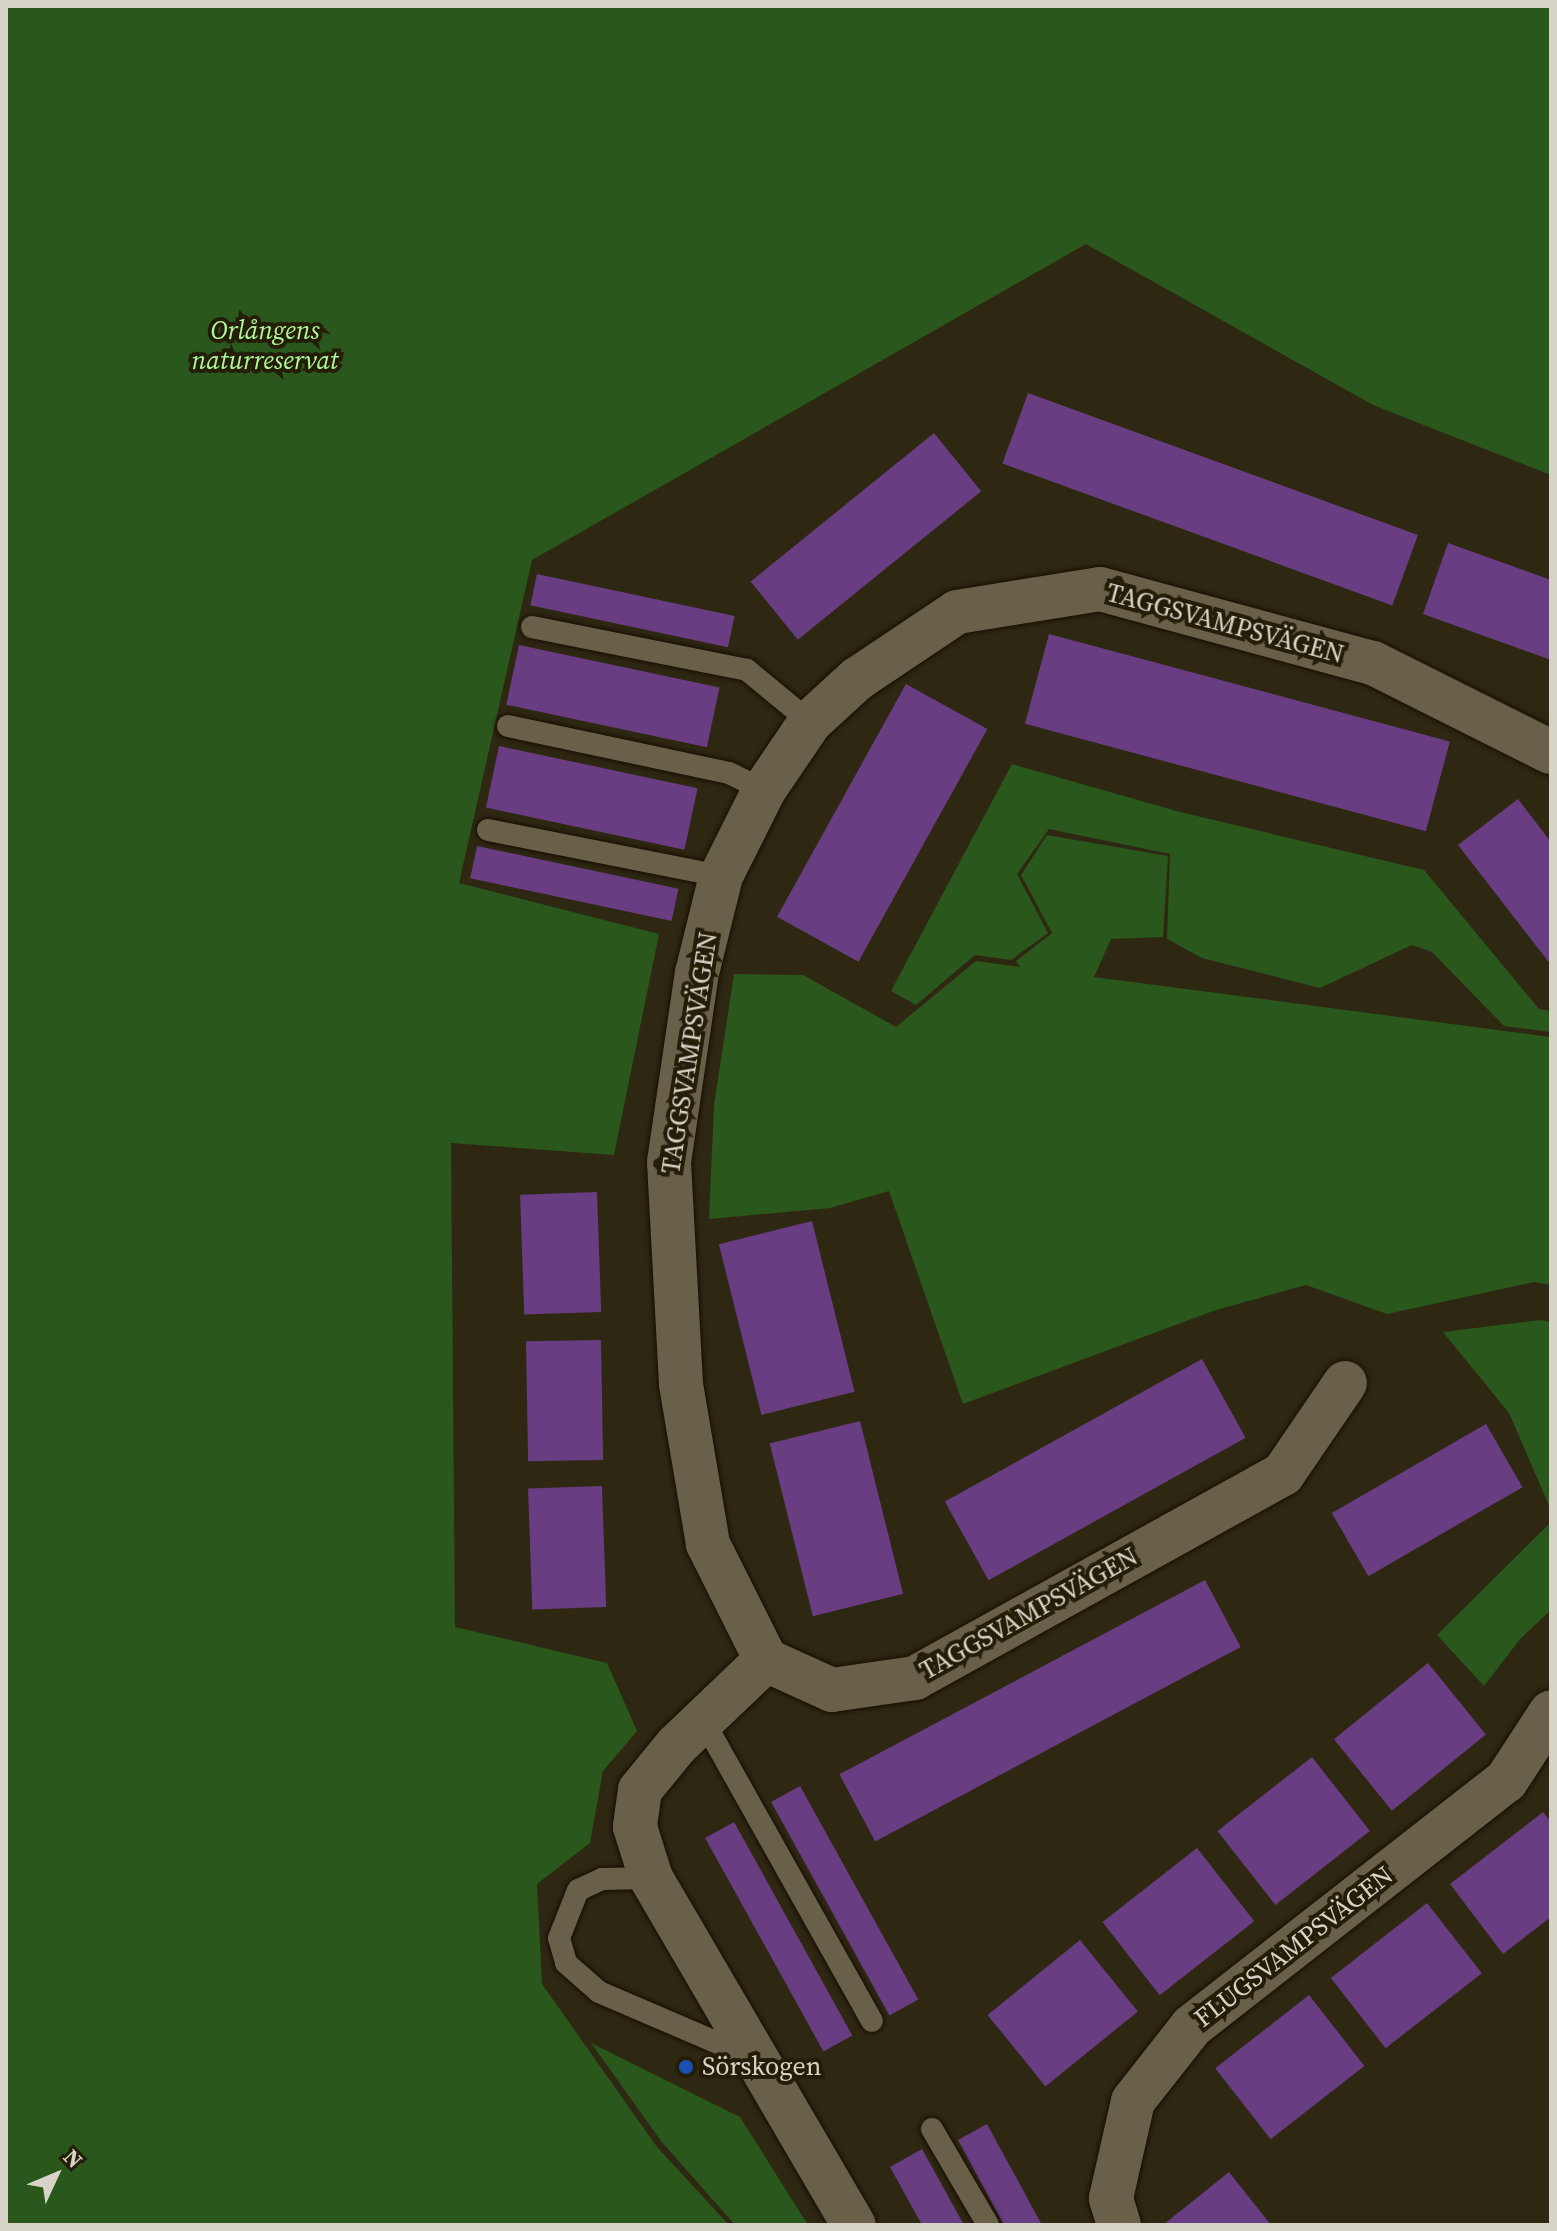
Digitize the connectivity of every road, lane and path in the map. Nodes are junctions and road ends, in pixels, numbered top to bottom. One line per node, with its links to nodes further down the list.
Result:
1 (532, 627): 2 (lane)
2 (810, 722): 4 (street, TAGGSVAMPSVÄGEN); 5 (street, TAGGSVAMPSVÄGEN)
3 (508, 726): 5 (lane)
4 (1551, 752)
5 (764, 790): 7 (street, TAGGSVAMPSVÄGEN)
6 (488, 830): 7 (lane)
7 (721, 876): 9 (street, TAGGSVAMPSVÄGEN)
8 (1345, 1383): 9 (street, TAGGSVAMPSVÄGEN)
9 (766, 1660): 11 (street)
10 (1551, 1712): 18 (street, FLUGSVAMPSVÄGEN)
11 (703, 1720): 12 (street); 13 (lane)
12 (651, 1878): 14 (street); 14 (lane)
13 (872, 2021)
14 (759, 2060): 16 (street)
15 (932, 2129): 17 (lane)
16 (854, 2225)
17 (988, 2225)
18 (1119, 2225)

